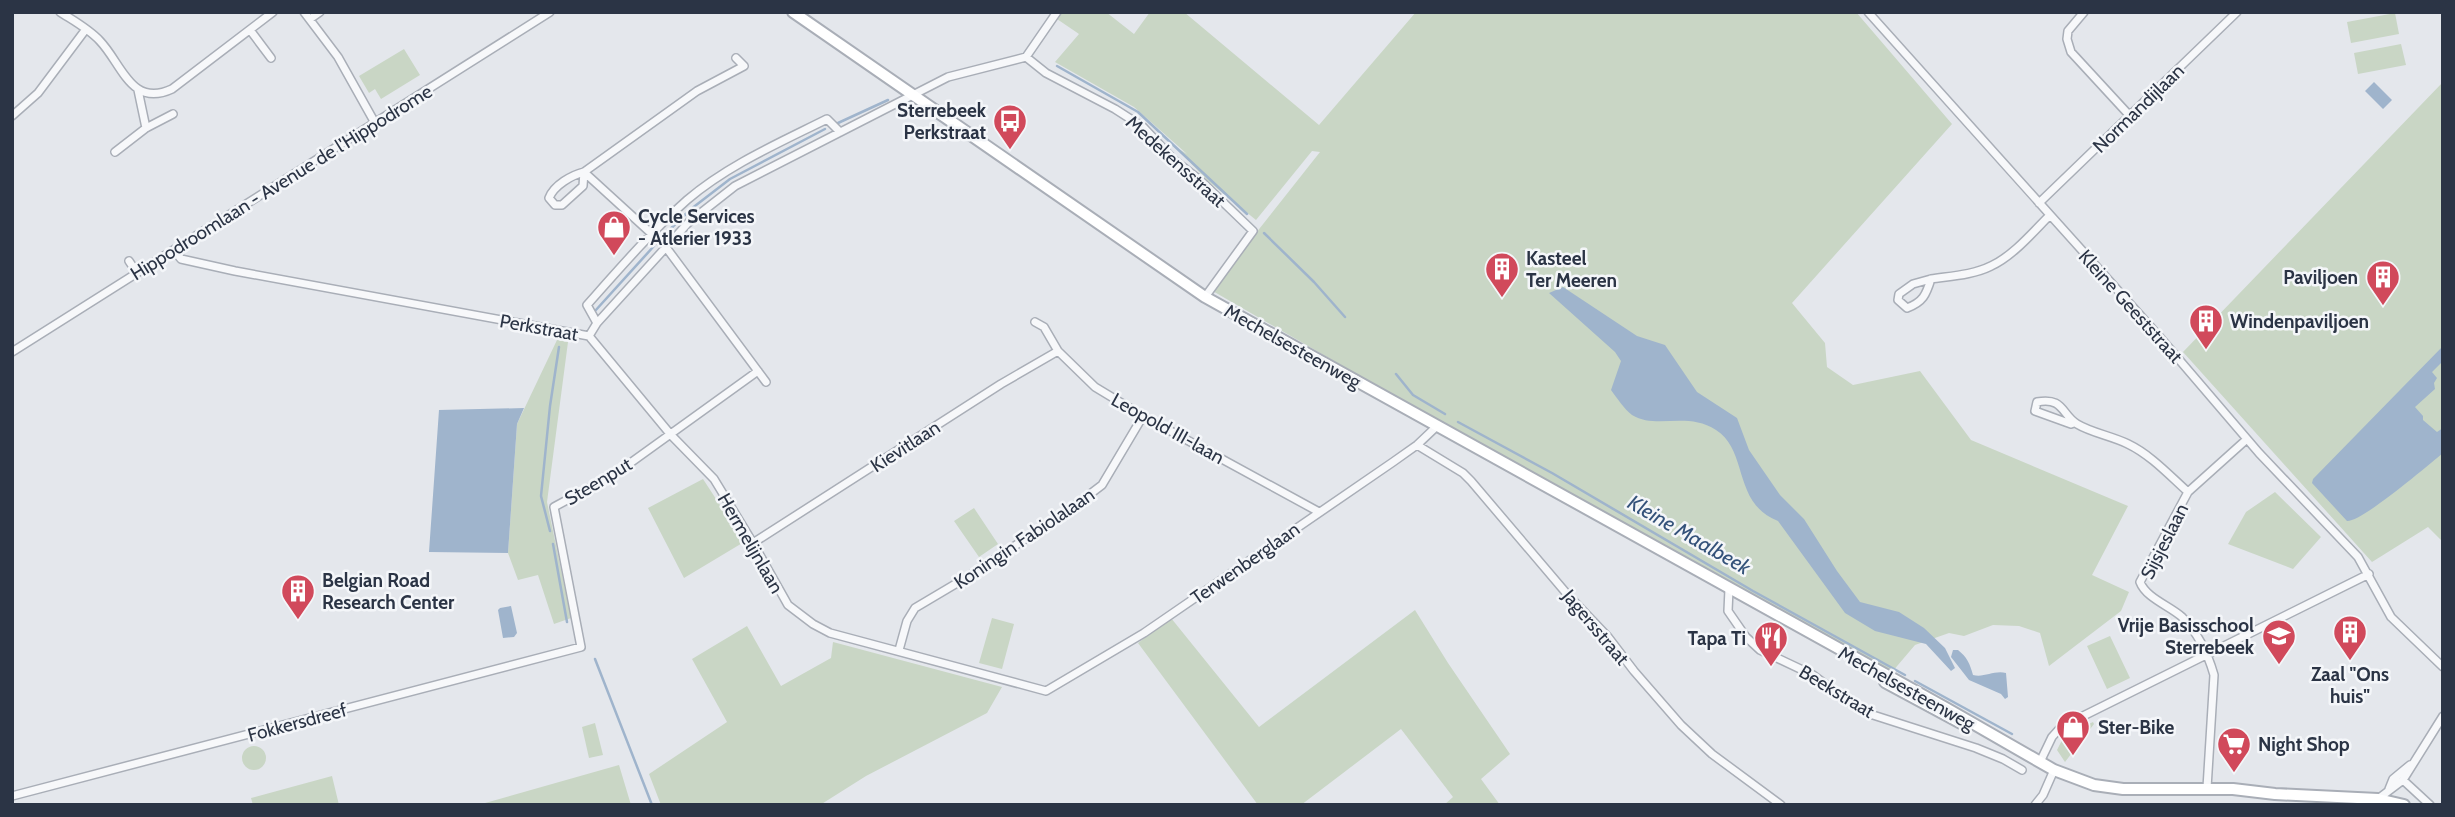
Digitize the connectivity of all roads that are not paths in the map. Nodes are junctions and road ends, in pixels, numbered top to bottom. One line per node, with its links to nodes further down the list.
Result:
1 (60, 12): 12 (street)
2 (273, 12): 13 (street)
3 (304, 12): 11 (street)
4 (320, 12): 11 (street)
5 (551, 12): 22 (street, Hippodroomlaan - Avenue de l'Hippodrome)
6 (793, 12): 18 (main road, Mechelsesteenweg)
7 (1057, 12): 14 (street)
8 (1868, 12): 27 (street, Kleine Geeststraat)
9 (2084, 12): 21 (street)
10 (2238, 12): 21 (street, Normandijlaan)
11 (310, 19): 22 (street)
12 (86, 29): 17 (street); 20 (street)
13 (250, 30): 15 (street); 17 (street)
14 (1026, 57): 18 (street, Perkstraat); 35 (street, Medekensstraat)
15 (271, 58)
16 (736, 58): 26 (street)
17 (138, 90): 23 (street)
18 (912, 95): 24 (street, Perkstraat); 35 (main road, Mechelsesteenweg)
19 (173, 114): 23 (street)
20 (12, 116)
21 (2130, 116): 27 (street, Normandijlaan)
22 (375, 123): 31 (street, Hippodroomlaan - Avenue de l'Hippodrome)
23 (146, 128): 25 (street)
24 (840, 132): 29 (street); 30 (street, Perkstraat)
25 (115, 152)
26 (584, 172): 26 (street); 29 (street)
27 (2039, 203): 28 (street, Kleine Geeststraat)
28 (2050, 215): 34 (street); 47 (street, Kleine Geeststraat)
29 (652, 233): 30 (street); 37 (street)
30 (665, 246): 37 (street, Perkstraat); 41 (street)
31 (174, 250): 33 (street, Hippodroomlaan - Avenue de l'Hippodrome); 38 (street, Perkstraat)
32 (129, 261): 33 (street)
33 (137, 273): 40 (street, Hippodroomlaan - Avenue de l'Hippodrome)
34 (1931, 279): 34 (street)
35 (1205, 297): 45 (main road, Mechelsesteenweg)
36 (1035, 322): 39 (street, Leopold III-laan)
37 (597, 323): 38 (street, Perkstraat)
38 (589, 336): 46 (street, Hermelijnlaan)
39 (1058, 351): 43 (street, Leopold III-laan); 51 (street, Kievitlaan)
40 (12, 352)
41 (758, 371): 42 (street); 46 (street, Steenput)
42 (766, 382)
43 (1143, 416): 50 (street, Leopold III-laan); 55 (street, Koningin Fabiolalaan)
44 (2074, 423): 44 (street); 49 (street)
45 (1437, 426): 48 (street, Terwenberglaan); 53 (main road, Mechelsesteenweg)
46 (671, 435): 51 (street, Hermelijnlaan); 54 (street, Steenput)
47 (2247, 439): 49 (street, Sijsjeslaan); 52 (street, Kleine Geeststraat)
48 (1417, 445): 50 (street, Terwenberglaan); 70 (street, Jagersstraat)
49 (2188, 492): 56 (street, Sijsjeslaan)
50 (1319, 512): 58 (street, Terwenberglaan)
51 (754, 543): 55 (street, Hermelijnlaan)
52 (2369, 574): 56 (street); 57 (street, Kleine Geeststraat)
53 (1729, 589): 60 (main road, Mechelsesteenweg); 62 (street, Beekstraat)
54 (581, 647): 67 (street, Fokkersdreef)
55 (899, 650): 58 (street, Hermelijnlaan)
56 (2207, 654): 60 (street); 65 (street)
57 (2443, 667)
58 (1046, 691)
59 (2443, 716): 61 (street)
60 (2040, 762): 63 (main road, Mechelsesteenweg)
61 (2413, 763): 64 (street); 66 (street)
62 (2022, 770)
63 (2054, 770): 65 (main road, Mechelsesteenweg); 71 (street)
64 (2403, 780): 66 (street); 74 (street)
65 (2207, 789): 68 (main road, Mechelsesteenweg)
66 (2389, 789): 69 (street)
67 (12, 796)
68 (2329, 797): 69 (main road, Mechelsesteenweg); 72 (main road)
69 (2374, 802): 73 (main road, Mechelsesteenweg)
70 (1781, 805)
71 (2035, 805)
72 (2344, 805)
73 (2404, 805)
74 (2430, 805)

